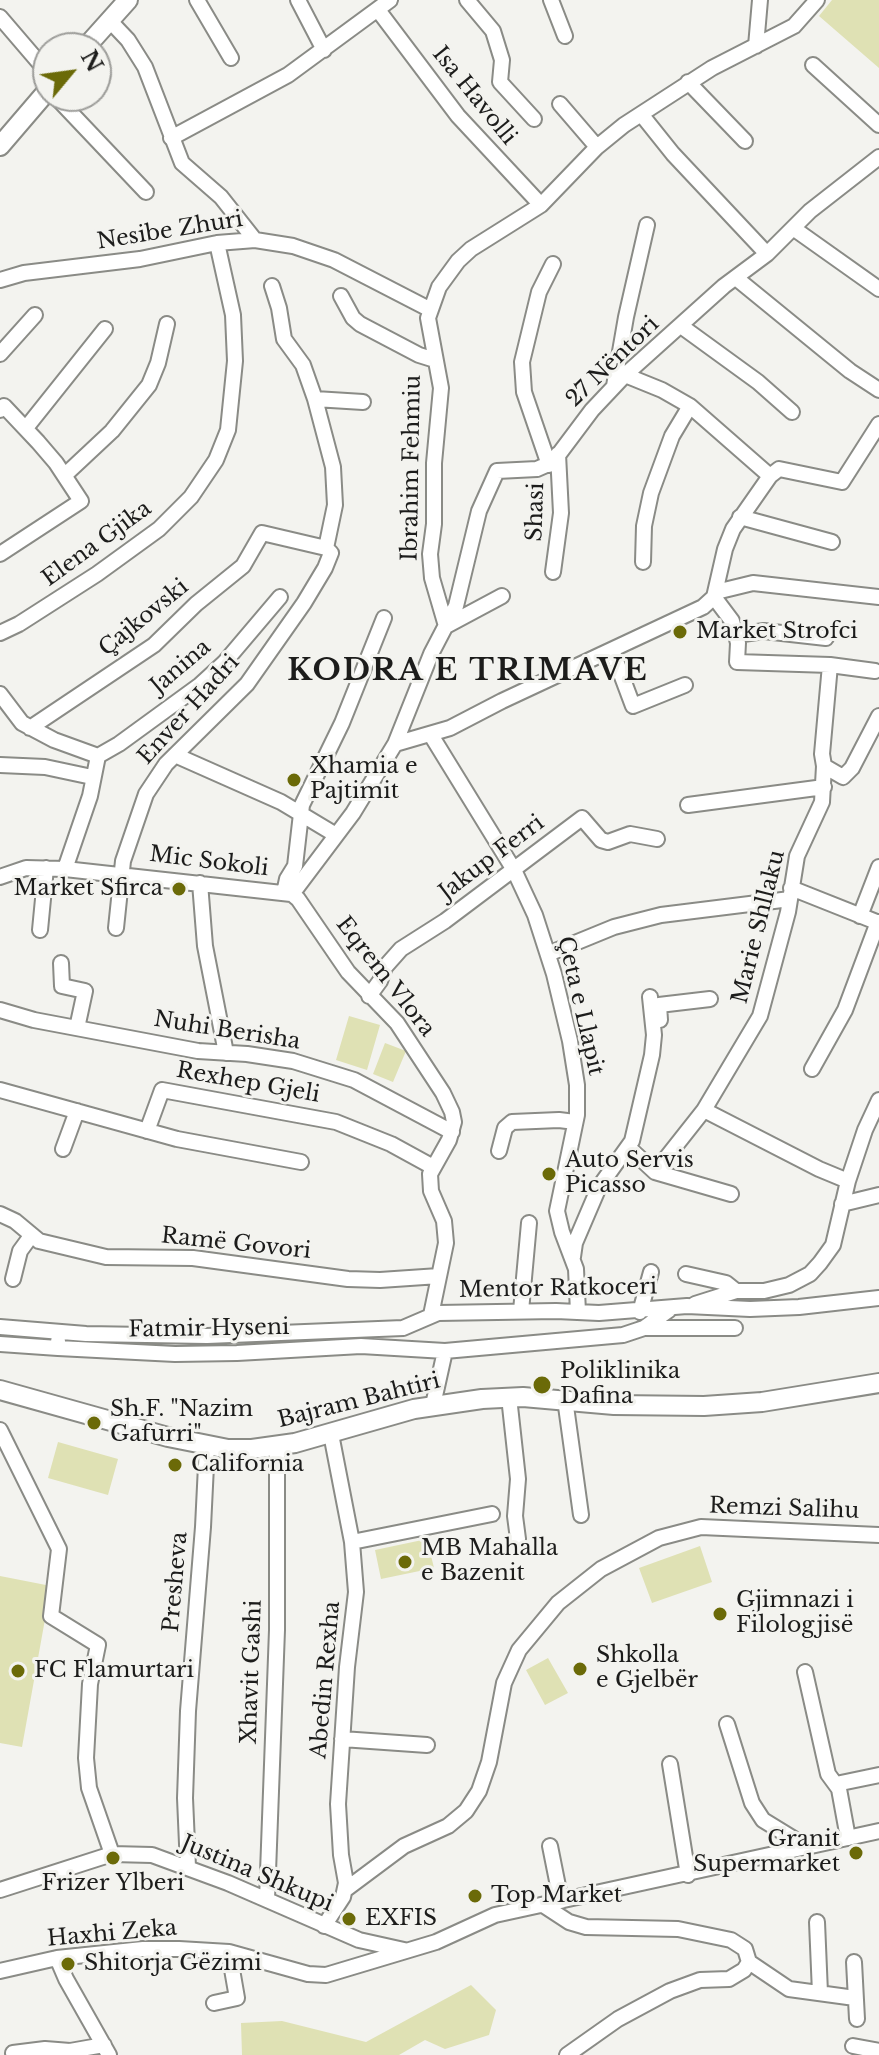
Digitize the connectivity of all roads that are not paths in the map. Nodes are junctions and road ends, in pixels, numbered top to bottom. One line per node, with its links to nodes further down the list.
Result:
1 (128, 0): 10 (main road)
2 (197, 0): 16 (street)
3 (298, 0): 14 (street)
4 (467, 0): 23 (street)
5 (551, 0): 12 (street)
6 (760, 0): 13 (street)
7 (817, 0): 13 (street)
8 (384, 5): 14 (street); 31 (street, Isa Havolli)
9 (0, 17): 15 (street)
10 (110, 21): 11 (main road); 25 (street)
11 (100, 32)
12 (565, 36)
13 (756, 46): 18 (street)
14 (324, 50): 25 (street)
15 (32, 54)
16 (231, 58)
17 (813, 65): 24 (street)
18 (688, 82): 22 (street); 26 (street)
19 (560, 104): 28 (street)
20 (32, 109): 27 (main road)
21 (70, 112): 30 (street)
22 (641, 114): 28 (street); 36 (street)
23 (534, 119)
24 (879, 125)
25 (171, 138): 34 (street)
26 (745, 141)
27 (0, 146)
28 (597, 147): 31 (street)
29 (879, 157): 33 (street, 27 Nëntori)
30 (146, 192)
31 (541, 205): 43 (street)
32 (647, 225): 51 (street)
33 (793, 228): 36 (street, 27 Nëntori); 41 (street)
34 (255, 240): 35 (street, Nesibe Zhuri); 43 (street, Nesibe Zhuri)
35 (217, 243): 39 (street, Nesibe Zhuri); 75 (street, Elena Gjika)
36 (767, 254): 38 (street, 27 Nëntori)
37 (553, 264): 60 (street, Shasi)
38 (736, 278): 46 (street, 27 Nëntori); 52 (street)
39 (0, 280)
40 (272, 286): 53 (street, Enver Hadri)
41 (879, 289)
42 (341, 296): 49 (street)
43 (429, 309): 49 (street, Ibrahim Fehmiu)
44 (35, 315): 48 (street)
45 (167, 324): 61 (street)
46 (681, 326): 50 (street, 27 Nëntori); 57 (street)
47 (105, 329): 59 (street)
48 (0, 354)
49 (435, 360): 74 (street, Ibrahim Fehmiu)
50 (625, 375): 51 (street, 27 Nëntori); 55 (street)
51 (614, 387): 60 (street, 27 Nëntori)
52 (879, 390)
53 (315, 399): 54 (street); 65 (street, Enver Hadri)
54 (363, 402)
55 (690, 406): 62 (street); 67 (street)
56 (0, 410): 59 (street)
57 (792, 412)
58 (879, 424): 62 (street)
59 (26, 428): 61 (street)
60 (553, 459): 68 (street, Shasi); 74 (street)
61 (65, 475): 66 (street)
62 (770, 476): 63 (street)
63 (740, 517): 64 (street); 69 (street)
64 (832, 542)
65 (326, 548): 84 (street, Çajkovski); 87 (street, Enver Hadri)
66 (0, 554)
67 (643, 562)
68 (553, 572)
69 (715, 594): 72 (street); 76 (street); 78 (street)
70 (502, 596): 74 (street)
71 (280, 597): 88 (street, Janina)
72 (879, 597)
73 (384, 618): 94 (street)
74 (446, 626): 86 (street)
75 (0, 633)
76 (736, 635): 77 (street); 79 (street)
77 (826, 638)
78 (612, 650): 81 (street); 85 (street)
79 (830, 665): 80 (street); 90 (street, Marie Shllaku)
80 (875, 671)
81 (685, 685)
82 (0, 694): 84 (street)
83 (879, 716): 90 (street)
84 (30, 728): 88 (street)
85 (431, 735): 86 (street); 100 (street, Çeta e Llapit)
86 (395, 744): 95 (street)
87 (175, 755): 94 (street); 101 (street, Enver Hadri)
88 (98, 756): 91 (street)
89 (0, 765): 91 (street)
90 (824, 766): 92 (street, Marie Shllaku)
91 (92, 777): 99 (street)
92 (824, 787): 93 (street); 105 (street, Marie Shllaku)
93 (688, 805)
94 (301, 814): 95 (street); 104 (street)
95 (336, 835): 104 (street)
96 (657, 839): 100 (street, Jakup Ferri)
97 (879, 867): 106 (street)
98 (46, 868): 99 (street, Mic Sokoli); 102 (street, Mic Sokoli); 109 (street)
99 (65, 869): 101 (street, Mic Sokoli)
100 (514, 870): 110 (street, Çeta e Llapit); 112 (street, Jakup Ferri)
101 (121, 874): 103 (street, Mic Sokoli); 108 (street, Mic Sokoli)
102 (0, 877)
103 (200, 883): 104 (street, Mic Sokoli); 117 (street)
104 (288, 894): 112 (street, Eqrem Vlora)
105 (790, 894): 106 (street); 110 (street); 122 (street, Marie Shllaku)
106 (860, 916): 107 (street)
107 (879, 923): 118 (street)
108 (116, 928)
109 (40, 930)
110 (548, 954): 124 (street, Çeta e Llapit)
111 (61, 963): 116 (street)
112 (369, 996): 127 (street, Eqrem Vlora)
113 (650, 997): 120 (street)
114 (710, 999): 120 (street)
115 (0, 1010): 116 (street, Nuhi Berisha)
116 (77, 1028): 117 (street, Nuhi Berisha)
117 (226, 1053): 127 (street, Nuhi Berisha)
118 (812, 1069)
119 (0, 1090): 123 (street)
120 (643, 1097): 128 (street)
121 (879, 1100): 125 (street)
122 (704, 1110): 133 (street, Marie Shllaku); 134 (street)
123 (77, 1111): 126 (street); 129 (street)
124 (575, 1122): 130 (street); 141 (street, Çeta e Llapit)
125 (872, 1129): 134 (street)
126 (147, 1131): 131 (street); 132 (street, Rexhep Gjeli)
127 (452, 1132): 132 (street)
128 (628, 1147): 133 (street); 141 (street)
129 (63, 1149)
130 (499, 1151)
131 (301, 1162)
132 (433, 1167): 144 (street)
133 (655, 1172): 135 (street)
134 (848, 1181): 137 (street)
135 (731, 1194)
136 (879, 1195): 137 (street)
137 (842, 1204): 146 (street)
138 (0, 1214): 140 (street, Ramë Govori)
139 (529, 1223): 150 (street)
140 (31, 1236): 144 (street, Ramë Govori); 145 (street)
141 (572, 1258): 151 (street, Çeta e Llapit)
142 (651, 1272): 152 (street)
143 (686, 1274): 146 (street)
144 (439, 1276): 153 (street)
145 (13, 1279)
146 (736, 1291): 148 (street)
147 (879, 1298): 148 (street, Mentor Ratkoceri)
148 (687, 1306): 149 (street, Mentor Ratkoceri)
149 (671, 1309): 152 (street, Mentor Ratkoceri); 155 (street)
150 (521, 1311): 151 (street, Mentor Ratkoceri); 153 (street, Mentor Ratkoceri)
151 (578, 1312): 152 (street, Mentor Ratkoceri)
152 (640, 1312)
153 (431, 1315): 157 (street, Mentor Ratkoceri)
154 (0, 1327): 158 (street, Mentor Ratkoceri)
155 (644, 1328): 156 (street); 161 (street, Fatmir Hyseni)
156 (735, 1328)
157 (361, 1329): 158 (street, Mentor Ratkoceri); 160 (street)
158 (58, 1340): 159 (street, Fatmir Hyseni); 160 (street, Fatmir Hyseni)
159 (0, 1344)
160 (361, 1346): 161 (street, Fatmir Hyseni)
161 (445, 1351): 166 (street)
162 (879, 1383): 165 (main road, Bajram Bahtiri)
163 (0, 1390): 169 (main road, Bajram Bahtiri)
164 (509, 1397): 165 (main road, Bajram Bahtiri); 166 (main road, Bajram Bahtiri); 174 (street)
165 (565, 1399): 172 (street)
166 (433, 1405): 168 (main road, Bajram Bahtiri)
167 (0, 1430): 188 (street)
168 (331, 1434): 170 (main road, Bajram Bahtiri); 175 (street, Abedin Rexha)
169 (207, 1445): 170 (main road, Bajram Bahtiri); 189 (street, Presheva)
170 (277, 1447): 193 (street, Xhavit Gashi)
171 (492, 1514): 175 (street)
172 (581, 1515)
173 (879, 1535): 192 (street, Remzi Salihu)
174 (518, 1539)
175 (352, 1542): 178 (street, Abedin Rexha)
176 (805, 1672): 182 (street)
177 (727, 1724): 187 (street)
178 (342, 1739): 179 (street); 192 (street, Abedin Rexha)
179 (427, 1745)
180 (670, 1764): 190 (street)
181 (879, 1775): 182 (street)
182 (836, 1784): 184 (street)
183 (872, 1832): 184 (street, Haxhi Zeka); 185 (street)
184 (848, 1838): 187 (street, Haxhi Zeka)
185 (879, 1843)
186 (550, 1846): 194 (street)
187 (807, 1847): 190 (street, Haxhi Zeka)
188 (112, 1854): 189 (street, Justina Shkupi); 191 (street, Justina Shkupi)
189 (188, 1867): 193 (street, Justina Shkupi)
190 (688, 1875): 194 (street, Haxhi Zeka)
191 (0, 1890)
192 (345, 1890): 197 (street)
193 (267, 1899): 197 (street, Justina Shkupi)
194 (561, 1901): 195 (street, Haxhi Zeka)
195 (543, 1905): 198 (street, Haxhi Zeka); 201 (street)
196 (817, 1922): 204 (street)
197 (324, 1926): 198 (street, Justina Shkupi)
198 (404, 1950): 199 (street, Haxhi Zeka)
199 (229, 1952): 200 (street, Haxhi Zeka); 206 (street)
200 (57, 1958): 203 (street, Haxhi Zeka); 209 (street)
201 (749, 1962): 204 (street); 212 (street)
202 (854, 1962): 205 (street)
203 (0, 1971)
204 (820, 1993): 205 (street)
205 (855, 1998): 207 (street)
206 (214, 2003)
207 (857, 2019)
208 (853, 2046): 210 (street)
209 (107, 2050): 211 (street)
210 (879, 2051)
211 (13, 2053)
212 (567, 2055)

